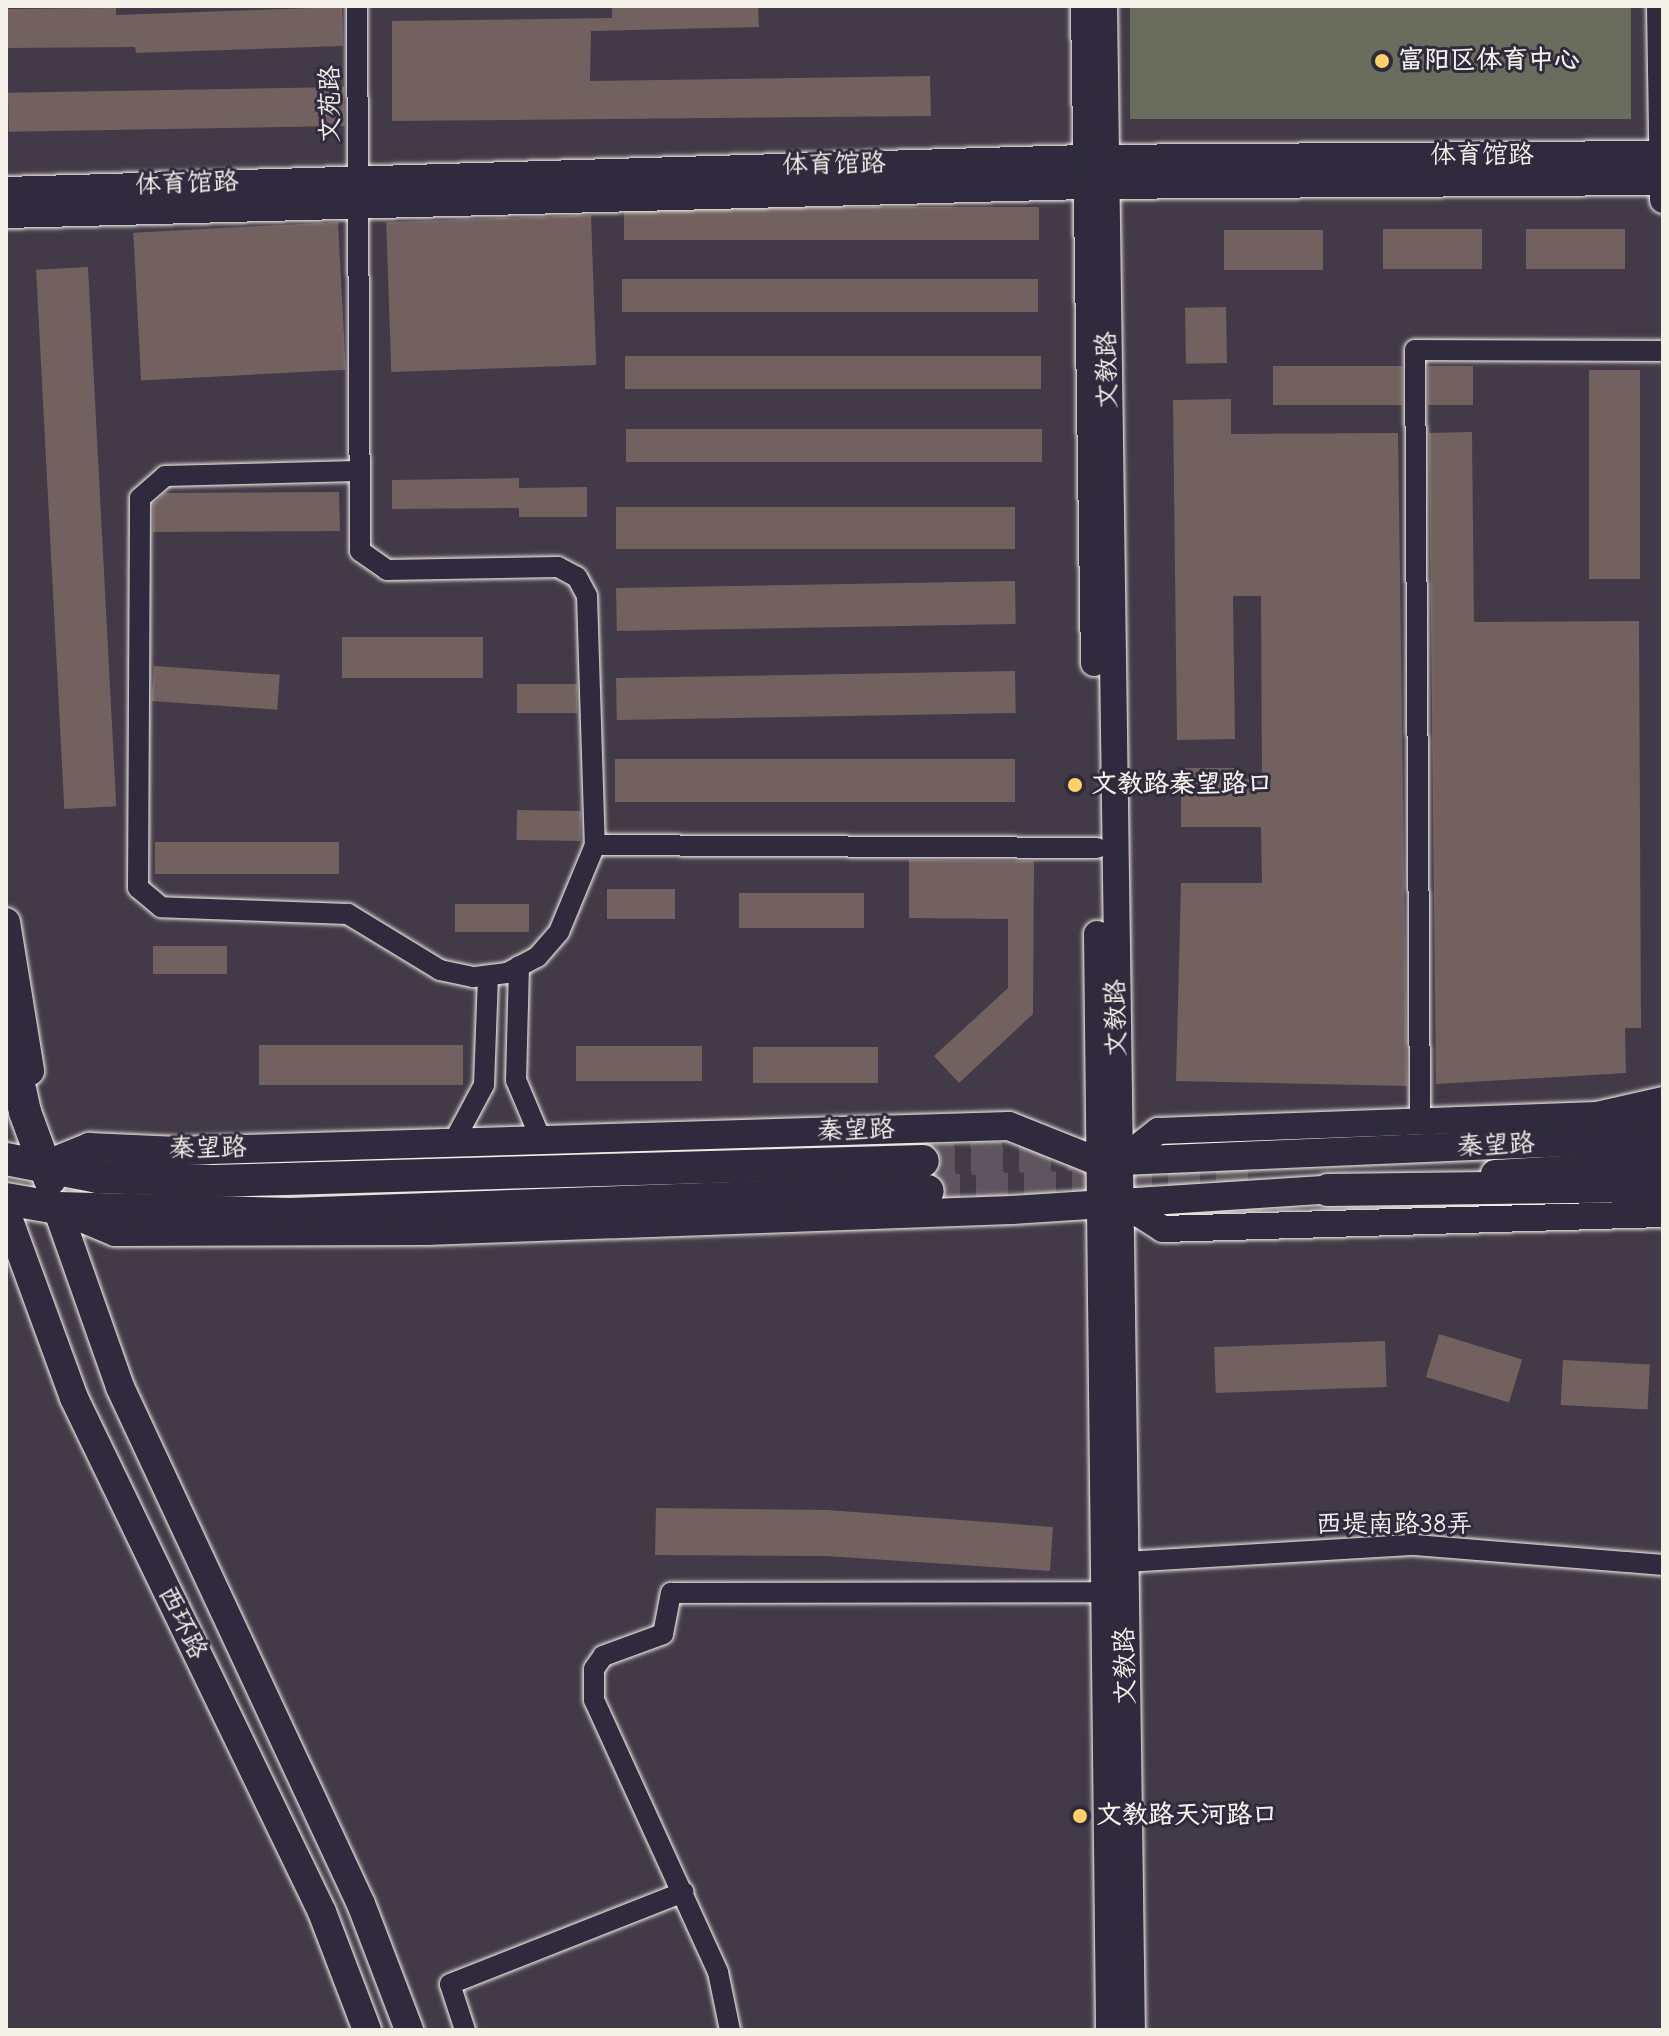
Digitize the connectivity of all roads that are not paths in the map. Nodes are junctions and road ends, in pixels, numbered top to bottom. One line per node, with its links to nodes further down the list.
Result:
1 (357, 6): 8 (street, 文苑路)
2 (1084, 6): 6 (street, 文教路)
3 (1104, 6): 6 (street, 文教路)
4 (1660, 6): 5 (street)
5 (1663, 155): 6 (main road, 体育馆路); 7 (street)
6 (1096, 172): 7 (main road, 体育馆路); 8 (main road, 体育馆路); 15 (street, 文教路); 28 (street, 文教路)
7 (1663, 181): 10 (street)
8 (358, 190): 9 (main road, 体育馆路); 11 (main road, 体育馆路); 13 (street, 文苑路)
9 (6, 191)
10 (1663, 200)
11 (6, 214)
12 (1663, 351): 22 (street)
13 (357, 471): 14 (street, 文苑路); 18 (street)
14 (595, 845): 15 (street); 17 (street)
15 (1097, 848): 28 (street, 文教路)
16 (6, 922): 30 (main road)
17 (519, 966): 18 (street); 24 (street)
18 (488, 977): 25 (street)
19 (6, 1026): 30 (main road)
20 (1663, 1100): 22 (street)
21 (1663, 1114): 26 (main road)
22 (1420, 1121): 28 (street)
23 (1663, 1138): 26 (main road, 秦望路)
24 (542, 1142): 25 (main road, 秦望路); 28 (main road, 秦望路)
25 (453, 1143): 30 (main road, 秦望路)
26 (1504, 1145): 28 (main road, 秦望路)
27 (6, 1159): 30 (main road, 秦望路)
28 (1109, 1162): 34 (street, 文教路)
29 (1663, 1164): 32 (main road, 秦望路)
30 (45, 1165): 35 (main road); 35 (main road, 秦望路)
31 (1663, 1186): 32 (main road)
32 (1328, 1190): 34 (main road, 秦望路)
33 (6, 1199): 35 (main road, 秦望路)
34 (1110, 1202): 35 (main road, 秦望路); 37 (street); 38 (street, 文教路); 40 (street, 文教路)
35 (57, 1208): 43 (main road, 西环路)
36 (6, 1212): 42 (main road, 西环路)
37 (1663, 1214)
38 (1125, 1562): 39 (street, 西堤南路38弄); 47 (street, 文教路)
39 (1663, 1565)
40 (1104, 1592): 41 (street); 46 (street, 文教路)
41 (684, 1892): 44 (street); 45 (street)
42 (367, 2030)
43 (409, 2030)
44 (465, 2030)
45 (730, 2030)
46 (1109, 2030)
47 (1132, 2030)

